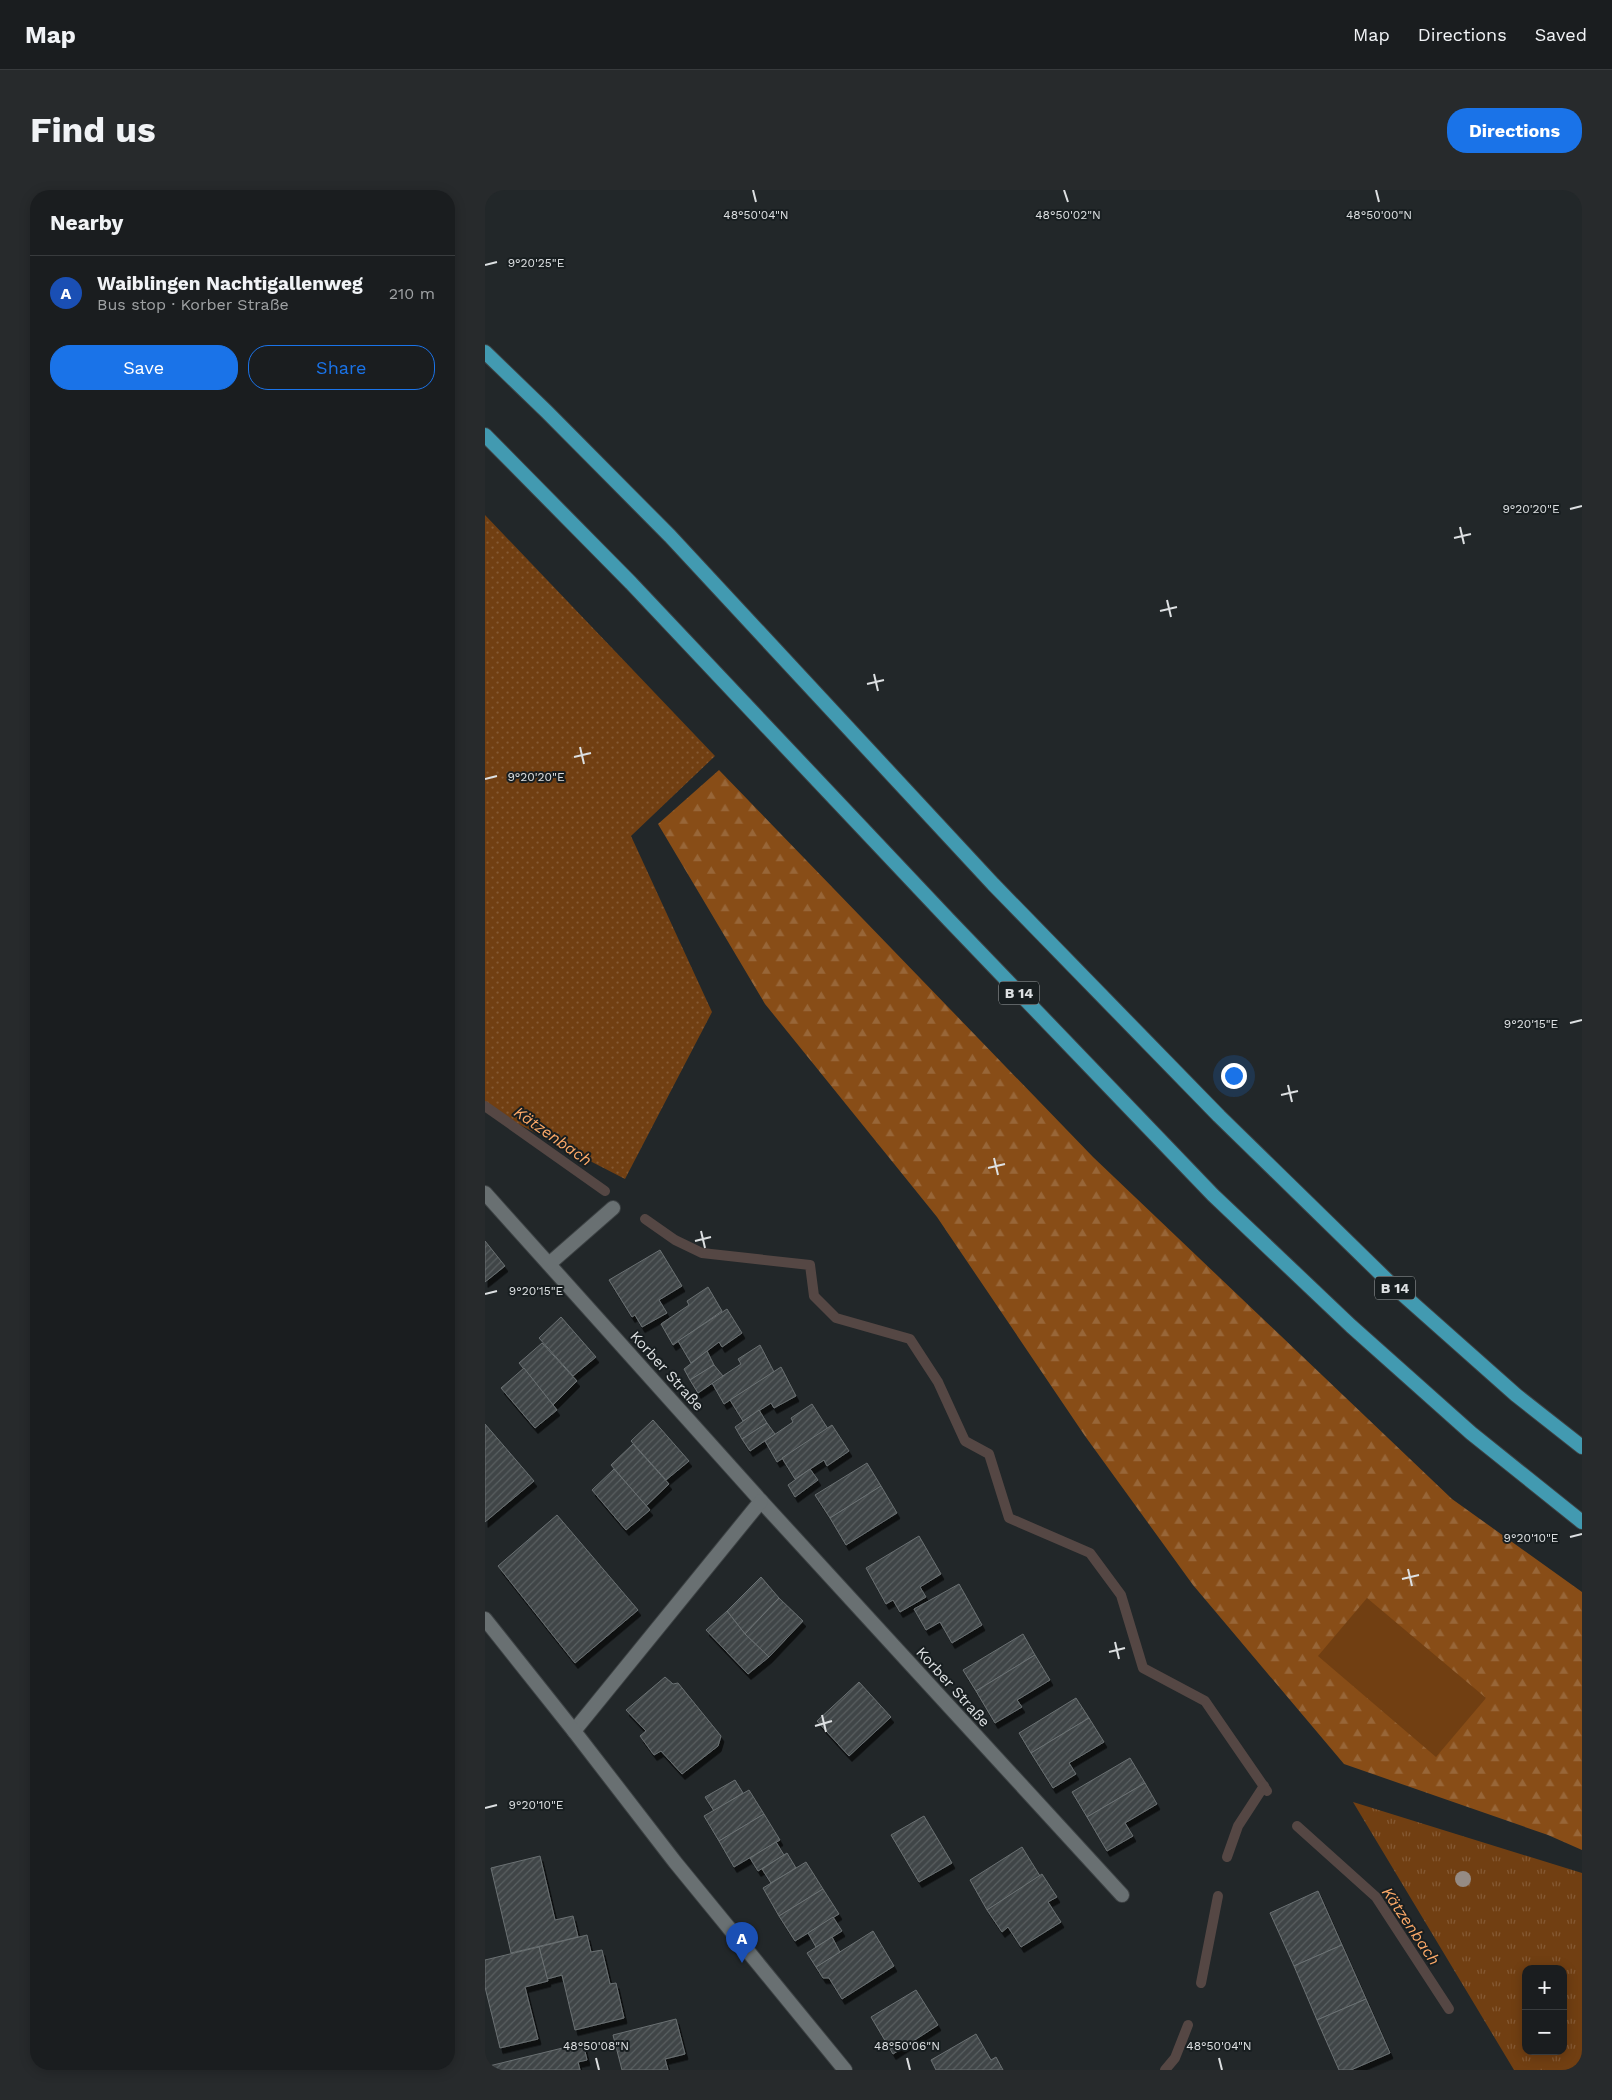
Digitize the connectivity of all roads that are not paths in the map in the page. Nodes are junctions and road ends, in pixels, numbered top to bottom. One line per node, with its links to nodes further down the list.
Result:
1 (485, 352): 6 (highway, B 14)
2 (485, 435): 8 (highway, B 14)
3 (485, 1193): 5 (street, Korber Straße)
4 (613, 1208): 5 (street)
5 (549, 1264): 7 (street, Korber Straße)
6 (1582, 1447)
7 (761, 1501): 10 (street); 11 (street, Korber Straße)
8 (1582, 1522)
9 (485, 1620): 10 (street)
10 (574, 1731): 12 (street)
11 (1121, 1895)
12 (845, 2070)

